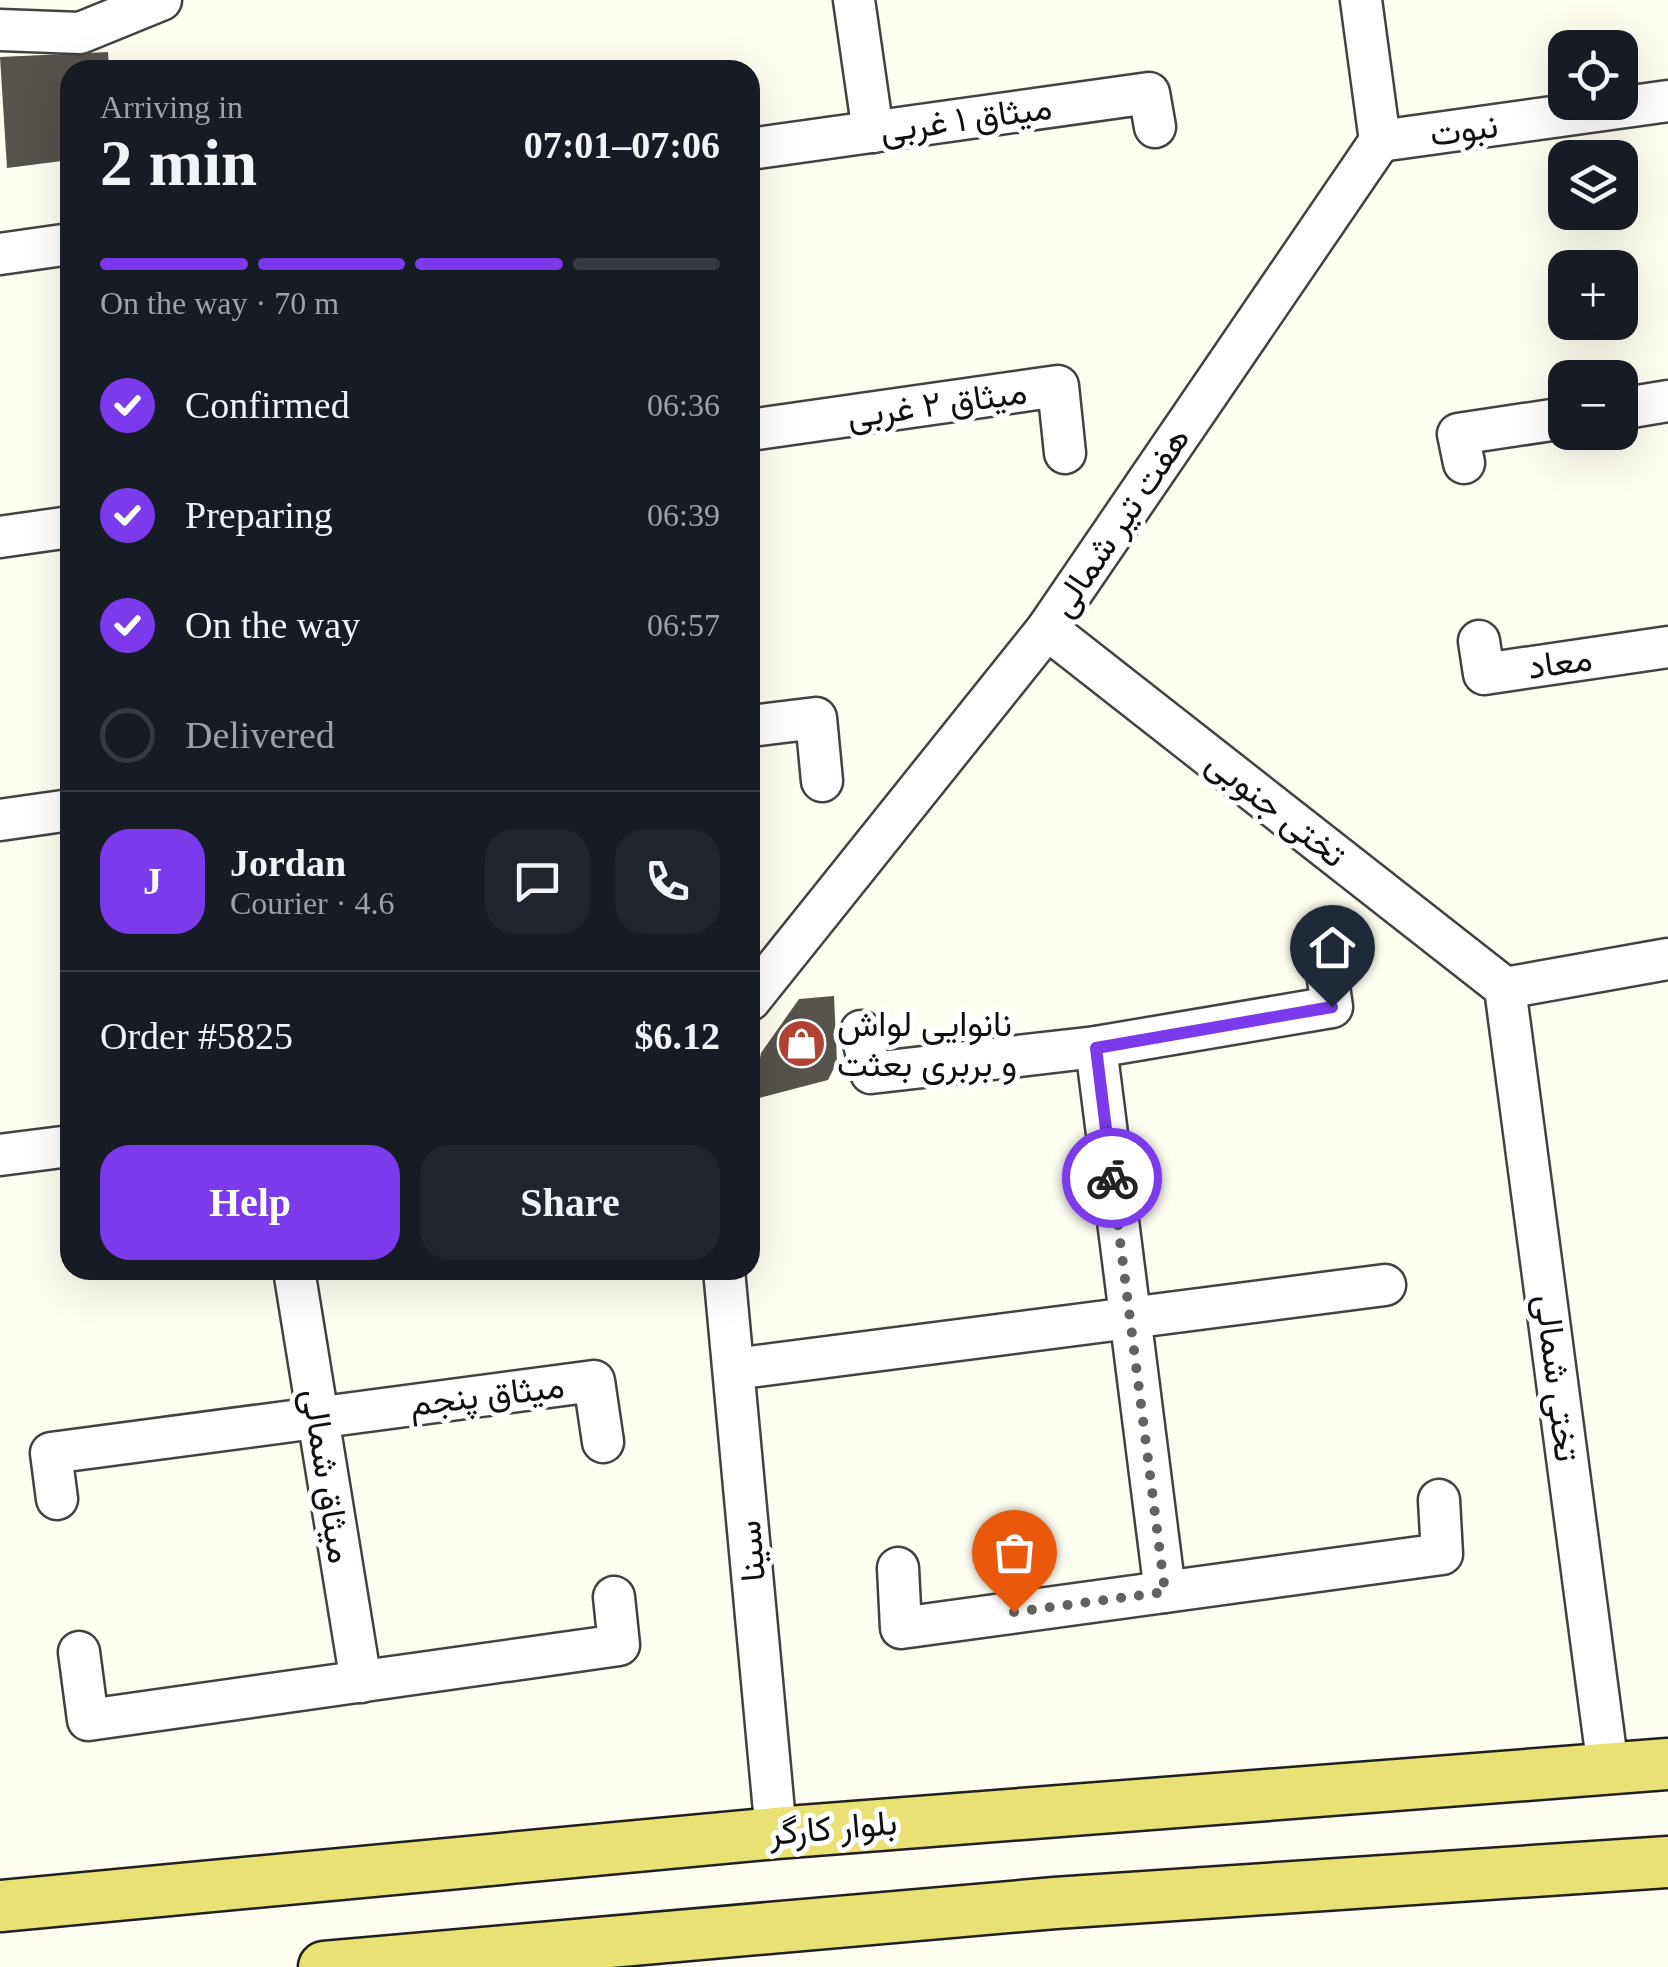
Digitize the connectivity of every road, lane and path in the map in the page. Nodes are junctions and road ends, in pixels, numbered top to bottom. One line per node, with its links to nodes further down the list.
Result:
1 (11, 0): 5 (street)
2 (161, 0): 6 (street)
3 (854, 0): 9 (street)
4 (1361, 0): 10 (street)
5 (0, 14)
6 (0, 30)
7 (1668, 101): 10 (street, نبوت)
8 (1156, 127): 9 (street, میثاق ۱ غربی)
9 (873, 132): 11 (street, میثاق ۱ غربی)
10 (1380, 141): 22 (street, هفت تیر شمالی)
11 (760, 147)
12 (60, 245): 13 (street)
13 (0, 254)
14 (1668, 402): 15 (street)
15 (1638, 406)
16 (1548, 421): 19 (street)
17 (760, 429): 18 (street, میثاق ۲ غربی)
18 (1065, 452)
19 (1464, 463)
20 (60, 528): 21 (street)
21 (0, 537)
22 (1047, 629): 31 (street, هفت تیر شمالی); 32 (street, تختی جنوبی)
23 (1479, 641): 24 (street, معاد)
24 (1668, 648)
25 (760, 725): 26 (street)
26 (822, 781)
27 (60, 811): 28 (street)
28 (0, 820)
29 (1325, 959): 34 (street)
30 (1668, 959): 32 (street)
31 (760, 988)
32 (1505, 988): 52 (street, تختی شمالی)
33 (861, 1031): 34 (street)
34 (1096, 1048): 40 (street)
35 (60, 1147): 36 (street)
36 (0, 1155)
37 (296, 1280): 42 (street, میثاق شمالی)
38 (725, 1280): 41 (street, سینا)
39 (1385, 1286): 40 (street)
40 (1130, 1317): 41 (street); 47 (street)
41 (734, 1369): 53 (street, سینا)
42 (318, 1417): 43 (street, میثاق پنجم); 44 (street); 50 (street, میثاق شمالی)
43 (604, 1442)
44 (57, 1499)
45 (1439, 1500): 47 (street)
46 (898, 1568): 47 (street)
47 (1165, 1592)
48 (614, 1597): 50 (street)
49 (79, 1652): 50 (street)
50 (361, 1682)
51 (1668, 1764): 52 (main road, بلوار کارگر)
52 (1608, 1768): 53 (main road, بلوار کارگر)
53 (776, 1833): 55 (main road, بلوار کارگر)
54 (1668, 1862): 56 (main road)
55 (0, 1906)
56 (324, 1967)

